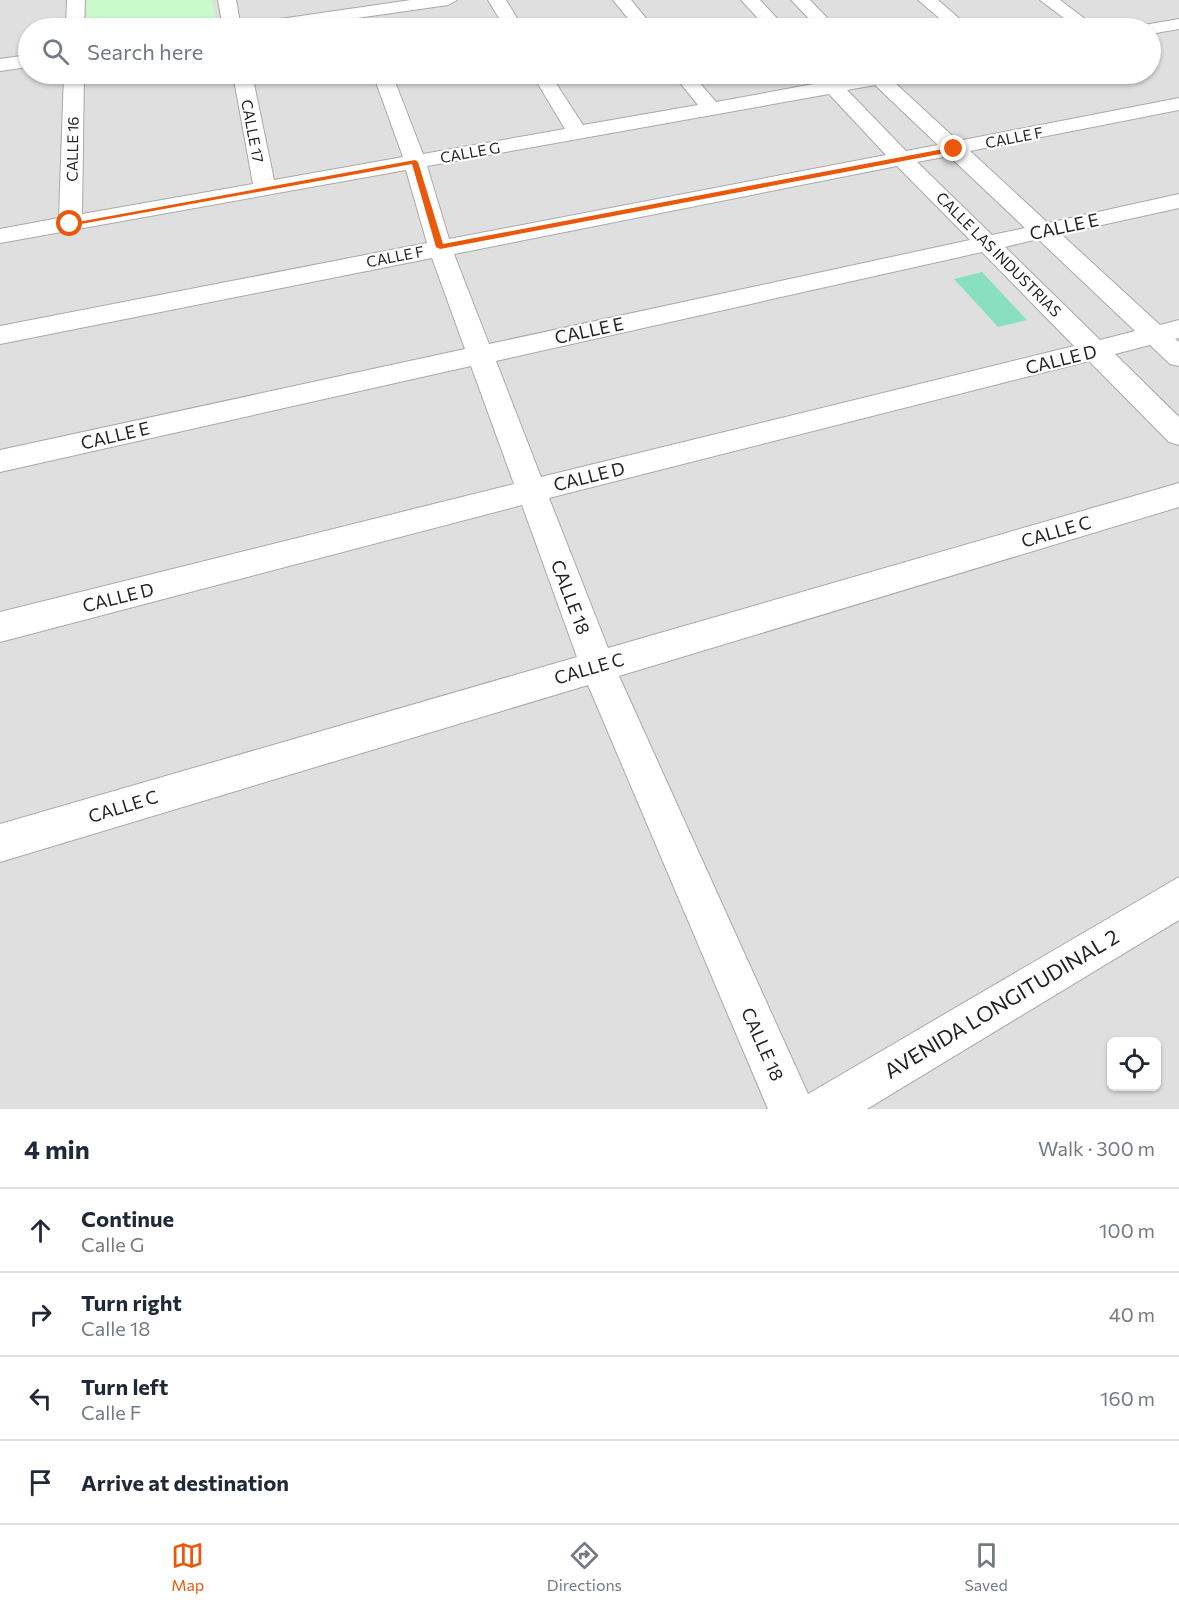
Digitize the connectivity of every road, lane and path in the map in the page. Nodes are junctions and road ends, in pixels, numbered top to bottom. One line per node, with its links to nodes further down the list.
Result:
1 (76, 0): 11 (street)
2 (227, 0): 12 (street)
3 (448, 0): 10 (street)
4 (496, 0): 14 (street)
5 (622, 0): 15 (street)
6 (750, 0): 16 (street)
7 (800, 0): 17 (street)
8 (927, 0): 18 (street)
9 (1049, 0): 19 (street)
10 (359, 14): 13 (street)
11 (75, 18)
12 (230, 18)
13 (329, 18)
14 (508, 18)
15 (637, 18)
16 (767, 18)
17 (818, 18)
18 (949, 18)
19 (1074, 18)
20 (1179, 24): 21 (street)
21 (1161, 27)
22 (18, 62): 23 (street)
23 (0, 65)
24 (74, 84): 40 (street, CALLE 16)
25 (244, 84): 38 (street, CALLE 17)
26 (386, 84): 37 (street, CALLE 18)
27 (547, 84): 34 (street)
28 (691, 84): 33 (street)
29 (810, 84): 33 (street, CALLE G)
30 (830, 84): 36 (street, CALLE LAS INDUSTRIAS)
31 (885, 84): 35 (street)
32 (1179, 104): 35 (street, CALLE F)
33 (711, 108): 34 (street, CALLE G)
34 (577, 132): 37 (street, CALLE G)
35 (954, 149): 36 (street, CALLE F); 41 (street)
36 (901, 158): 43 (street, CALLE LAS INDUSTRIAS); 44 (street, CALLE F)
37 (415, 162): 38 (street, CALLE G); 44 (street, CALLE 18)
38 (265, 189): 40 (street, CALLE G)
39 (1179, 201): 41 (street, CALLE E)
40 (70, 224): 42 (street, CALLE G)
41 (1041, 231): 43 (street, CALLE E); 45 (street)
42 (0, 236)
43 (988, 243): 47 (street, CALLE LAS INDUSTRIAS); 48 (street, CALLE E)
44 (440, 247): 46 (street, CALLE F); 48 (street, CALLE 18)
45 (1168, 332): 47 (street, CALLE D); 49 (street)
46 (0, 335)
47 (1096, 350): 50 (street, CALLE LAS INDUSTRIAS); 52 (street, CALLE D)
48 (480, 354): 51 (street, CALLE E); 52 (street, CALLE 18)
49 (1179, 357)
50 (1179, 434)
51 (0, 461)
52 (531, 491): 54 (street, CALLE D); 55 (street, CALLE 18)
53 (1179, 495): 55 (street, CALLE C)
54 (0, 627)
55 (597, 665): 56 (street, CALLE C); 58 (street, CALLE 18)
56 (0, 843)
57 (1179, 897): 59 (street, AVENIDA LONGITUDINAL 2)
58 (791, 1109)
59 (824, 1109)

